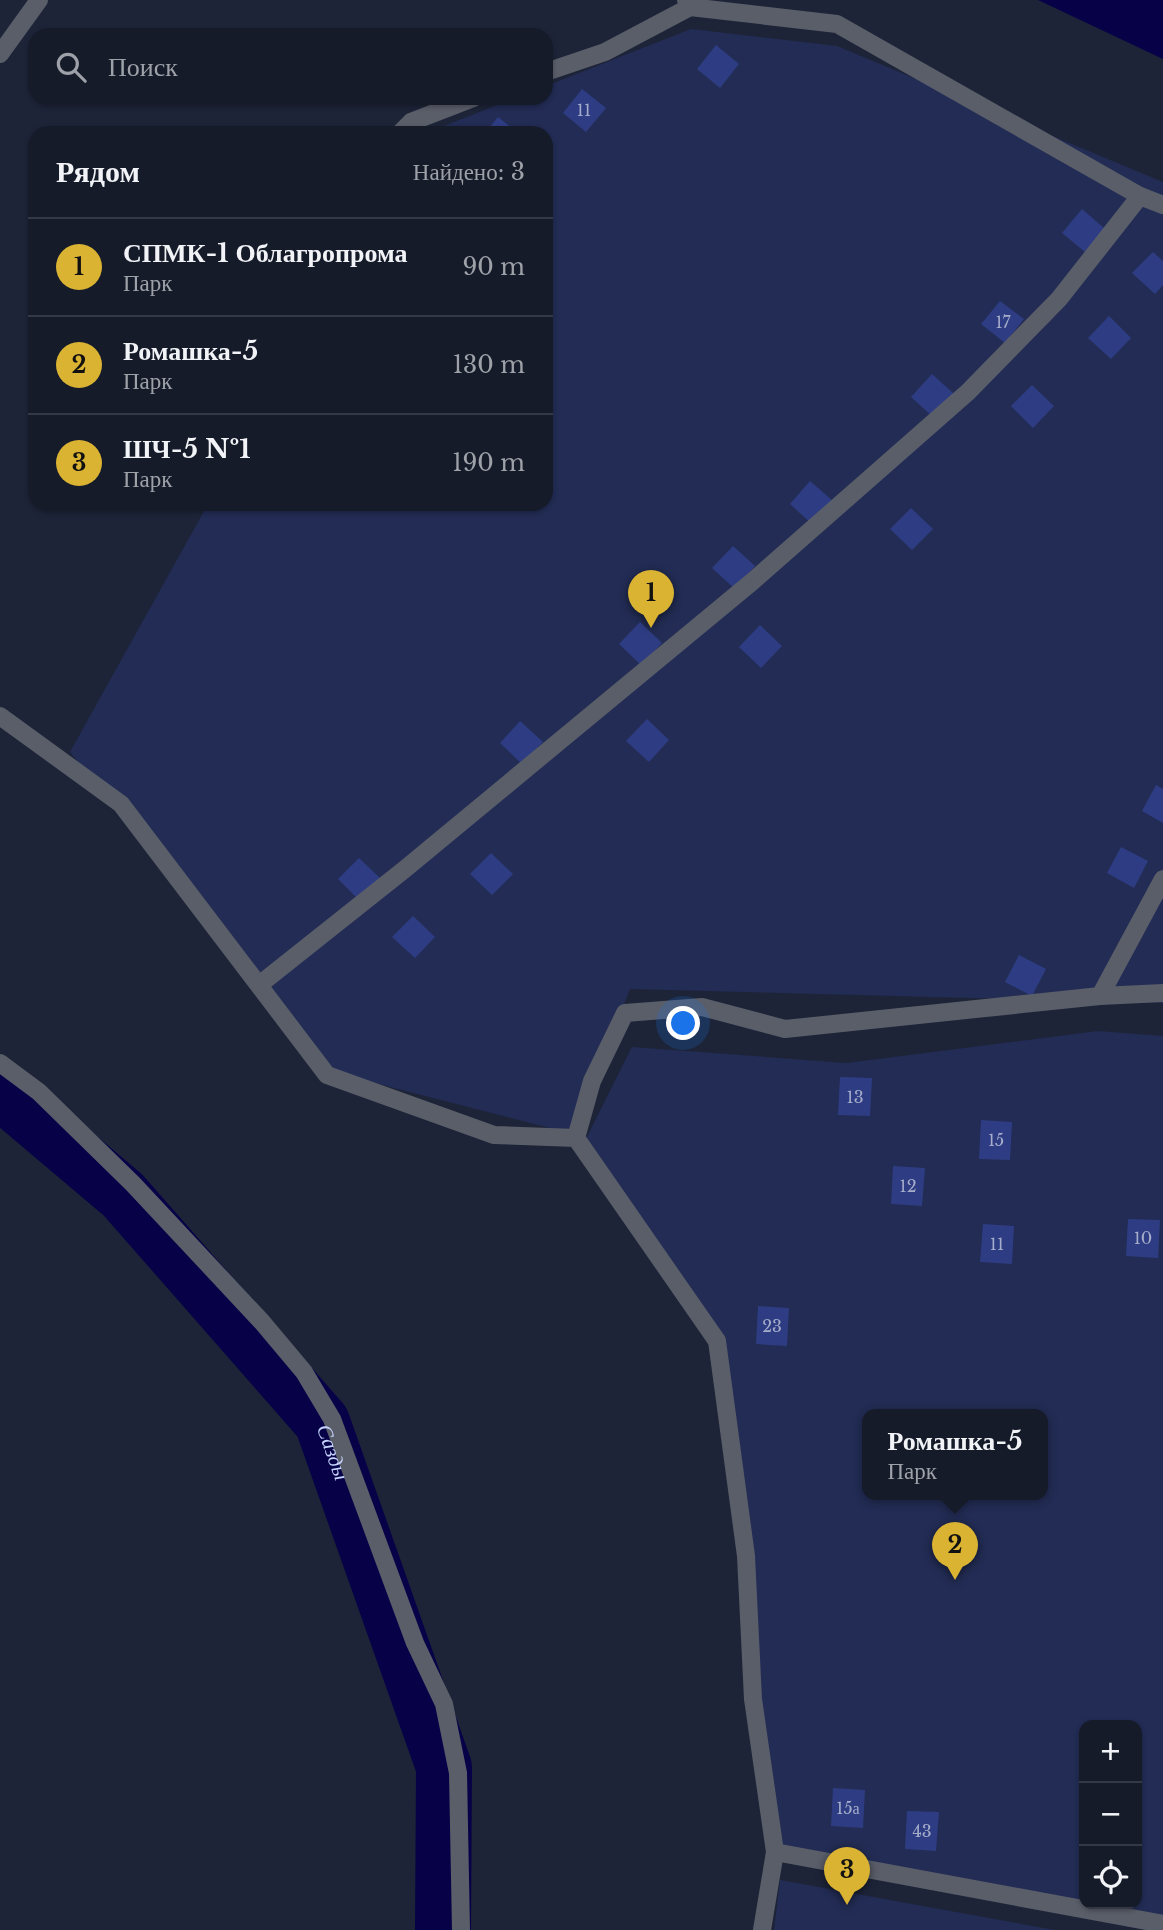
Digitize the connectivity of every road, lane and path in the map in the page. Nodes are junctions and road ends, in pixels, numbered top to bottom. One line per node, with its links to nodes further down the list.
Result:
1 (40, 0): 3 (street)
2 (688, 4): 4 (street); 7 (street)
3 (0, 54)
4 (553, 70)
5 (455, 105): 6 (street)
6 (407, 126)
7 (1140, 196): 8 (street); 11 (street)
8 (1163, 205)
9 (0, 716): 11 (street)
10 (1163, 878): 13 (street)
11 (259, 985): 15 (street)
12 (1163, 993): 13 (street)
13 (1100, 996): 15 (street)
14 (0, 1063): 18 (street)
15 (576, 1138): 16 (street)
16 (775, 1852): 17 (street); 19 (street)
17 (1163, 1924)
18 (461, 1930)
19 (762, 1930)

